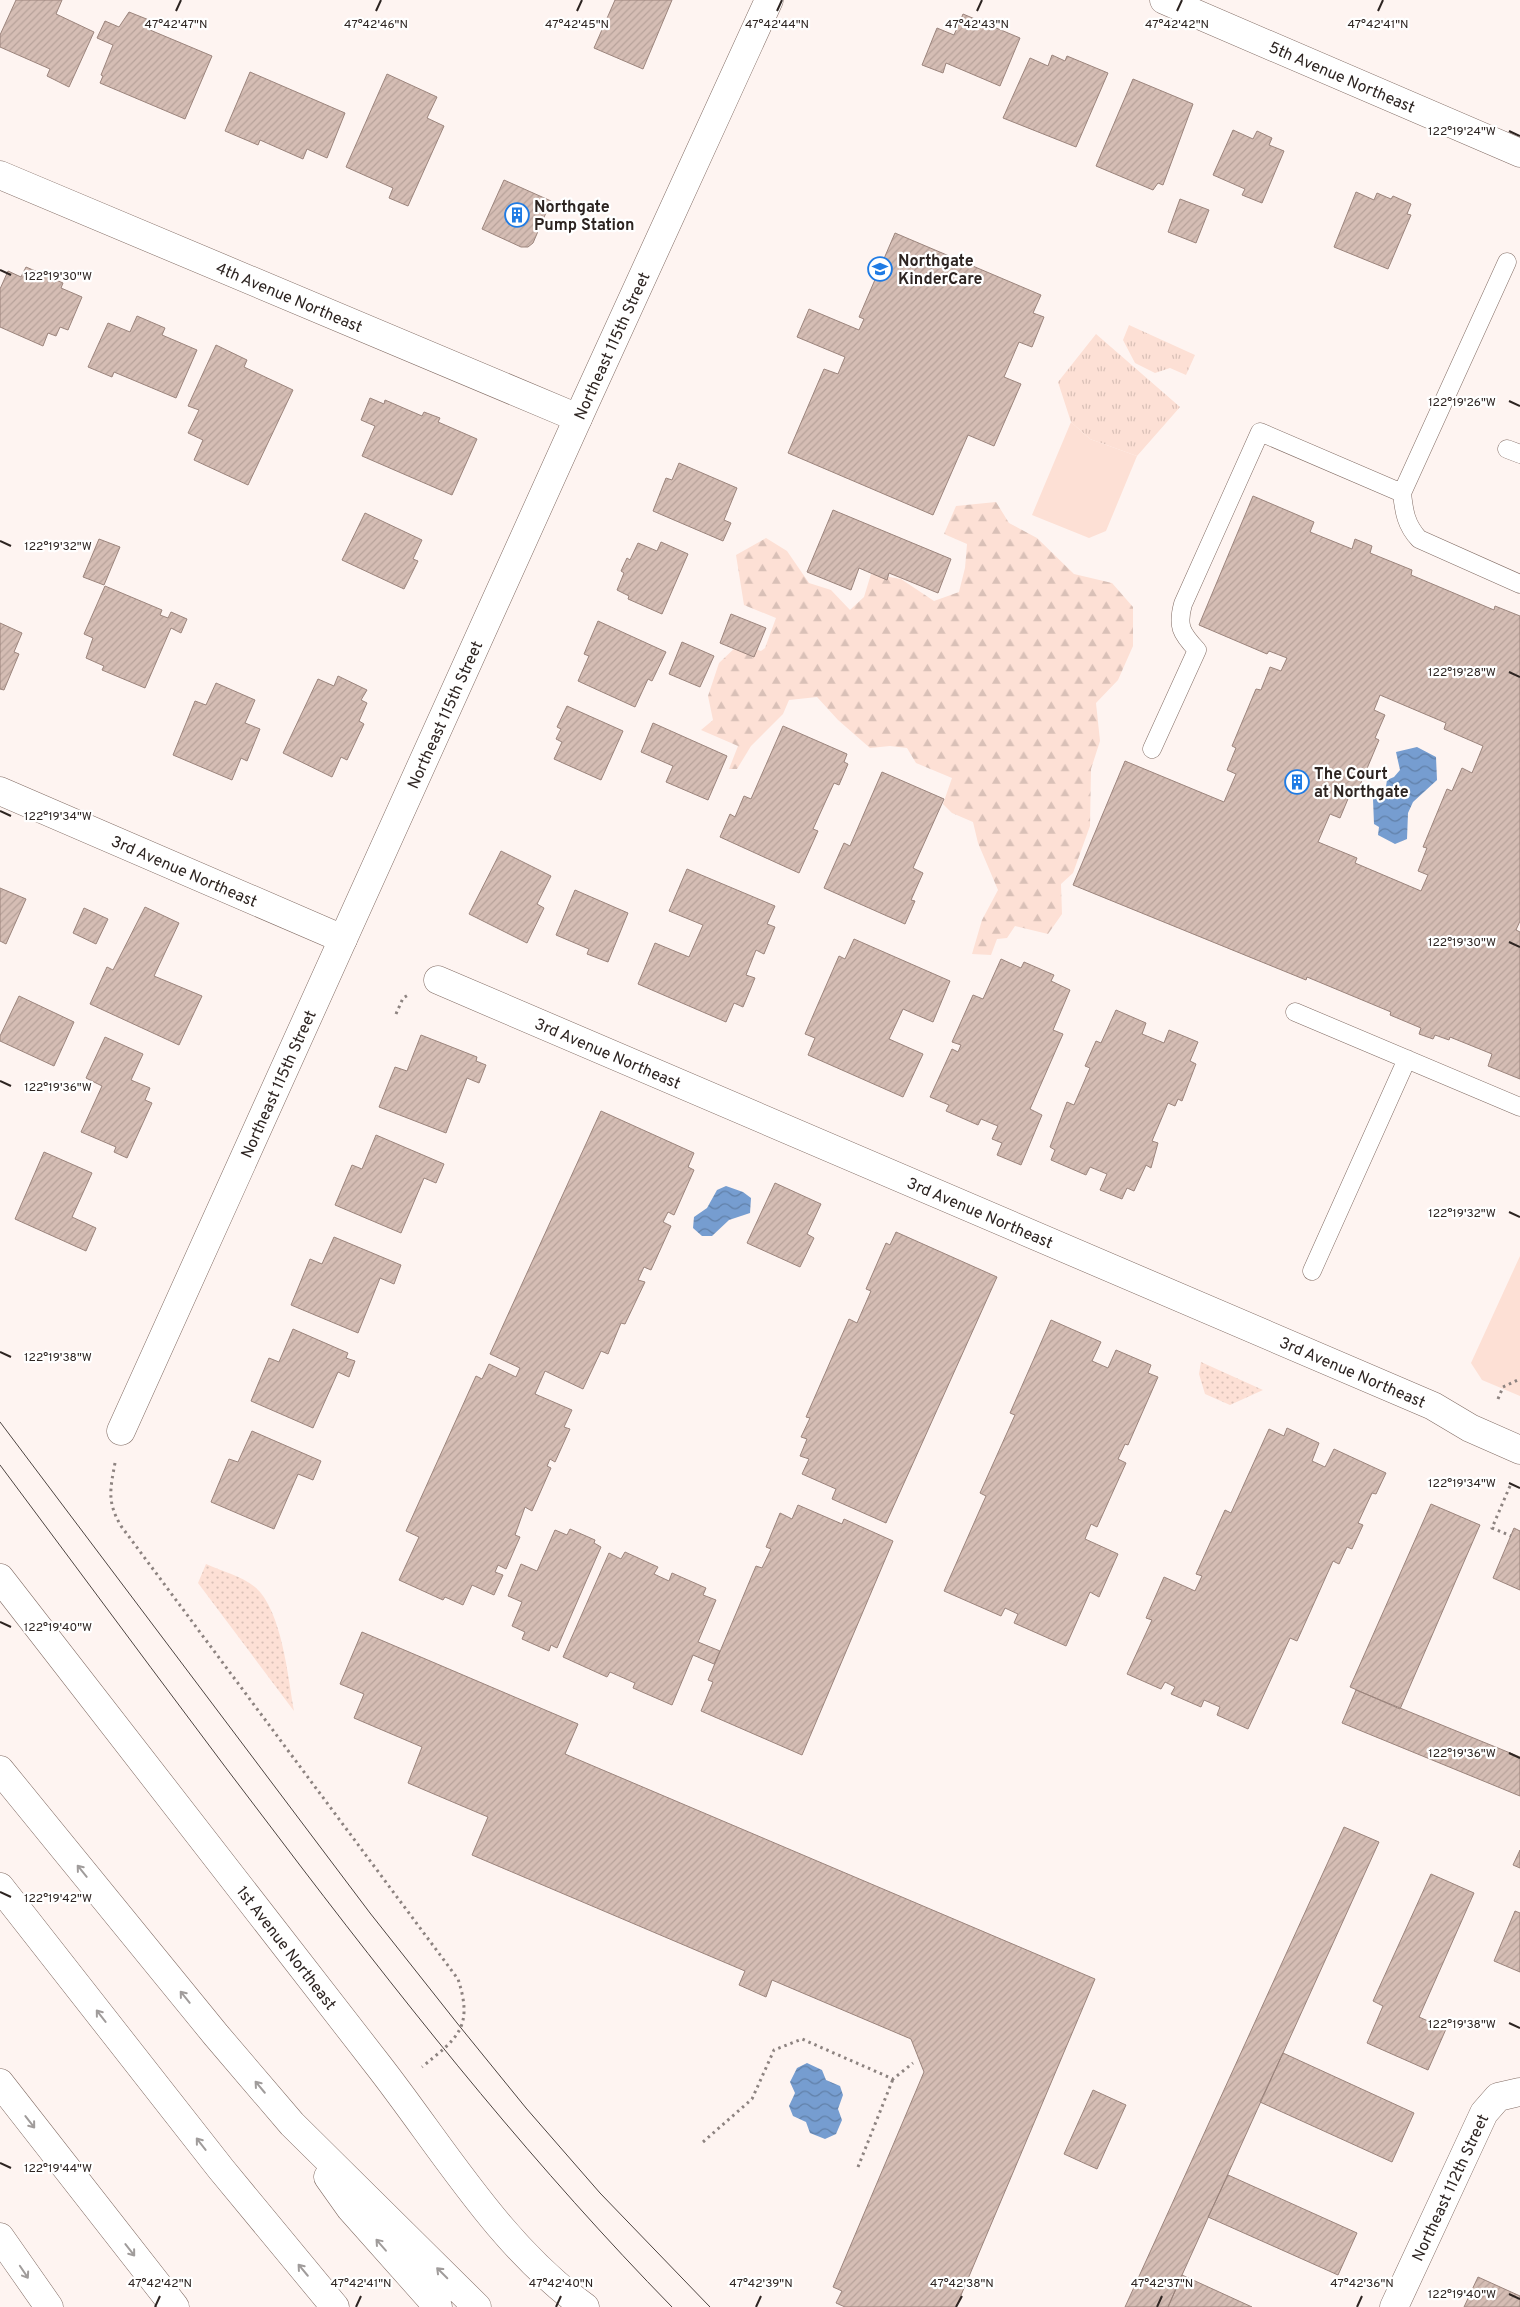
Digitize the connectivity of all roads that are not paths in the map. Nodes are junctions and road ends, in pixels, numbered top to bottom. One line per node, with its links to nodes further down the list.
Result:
1 (770, 0): 6 (main road, Northeast 115th Street)
2 (1164, 0): 3 (main road, 5th Avenue Northeast)
3 (1520, 152)
4 (0, 175): 6 (main road, 4th Avenue Northeast)
5 (1507, 262): 7 (lane)
6 (578, 418): 11 (main road, Northeast 115th Street)
7 (1402, 493): 8 (lane); 9 (lane)
8 (1520, 584)
9 (1152, 749)
10 (0, 791): 11 (main road, 3rd Avenue Northeast)
11 (343, 939): 17 (main road, Northeast 115th Street)
12 (438, 980): 18 (main road, 3rd Avenue Northeast)
13 (1296, 1012): 14 (lane)
14 (1406, 1059): 15 (lane); 16 (lane)
15 (1520, 1107)
16 (1312, 1271)
17 (121, 1431)
18 (1520, 1450)
19 (0, 1578): 31 (main road, 1st Avenue Northeast)
20 (0, 1770): 24 (main road, one-way to 20)
21 (0, 1887): 28 (main road, one-way to 21)
22 (0, 2083): 27 (main road, one-way to 27)
23 (1509, 2095): 32 (main road, Northeast 112th Street)
24 (292, 2124): 29 (main road, one-way to 24); 30 (main road, one-way to 24)
25 (0, 2237): 26 (main road, one-way to 26)
26 (49, 2307)
27 (175, 2307)
28 (335, 2307)
29 (438, 2307)
30 (477, 2307)
31 (585, 2307)
32 (1394, 2307)

